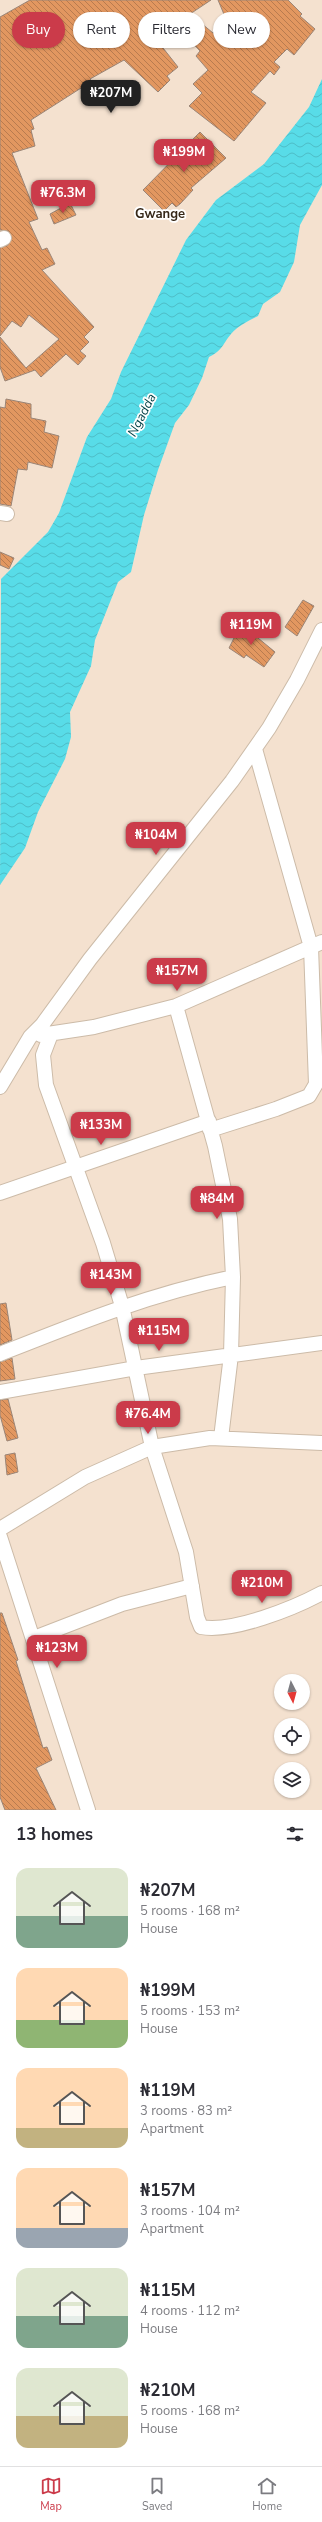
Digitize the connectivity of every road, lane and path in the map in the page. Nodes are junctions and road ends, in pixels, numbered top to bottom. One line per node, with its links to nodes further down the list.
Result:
1 (321, 636): 2 (street)
2 (255, 749): 3 (street); 6 (street)
3 (316, 944): 4 (street); 7 (street)
4 (176, 1006): 5 (street); 9 (street)
5 (51, 1034): 6 (street); 10 (street)
6 (30, 1037): 8 (street)
7 (318, 1046): 9 (street)
8 (0, 1087)
9 (210, 1125): 10 (street); 12 (street)
10 (77, 1168): 11 (street); 13 (street)
11 (0, 1192)
12 (233, 1277): 13 (street); 16 (street)
13 (122, 1306): 15 (street); 17 (street)
14 (322, 1343): 16 (street)
15 (0, 1354)
16 (231, 1355): 17 (street); 19 (street)
17 (136, 1368): 18 (street); 21 (street)
18 (0, 1392)
19 (221, 1438): 20 (street); 21 (street)
20 (322, 1443)
21 (152, 1447): 22 (street); 24 (street)
22 (0, 1529)
23 (0, 1536): 26 (street)
24 (192, 1586): 25 (street); 26 (street)
25 (322, 1593)
26 (34, 1638): 27 (street)
27 (88, 1810)

